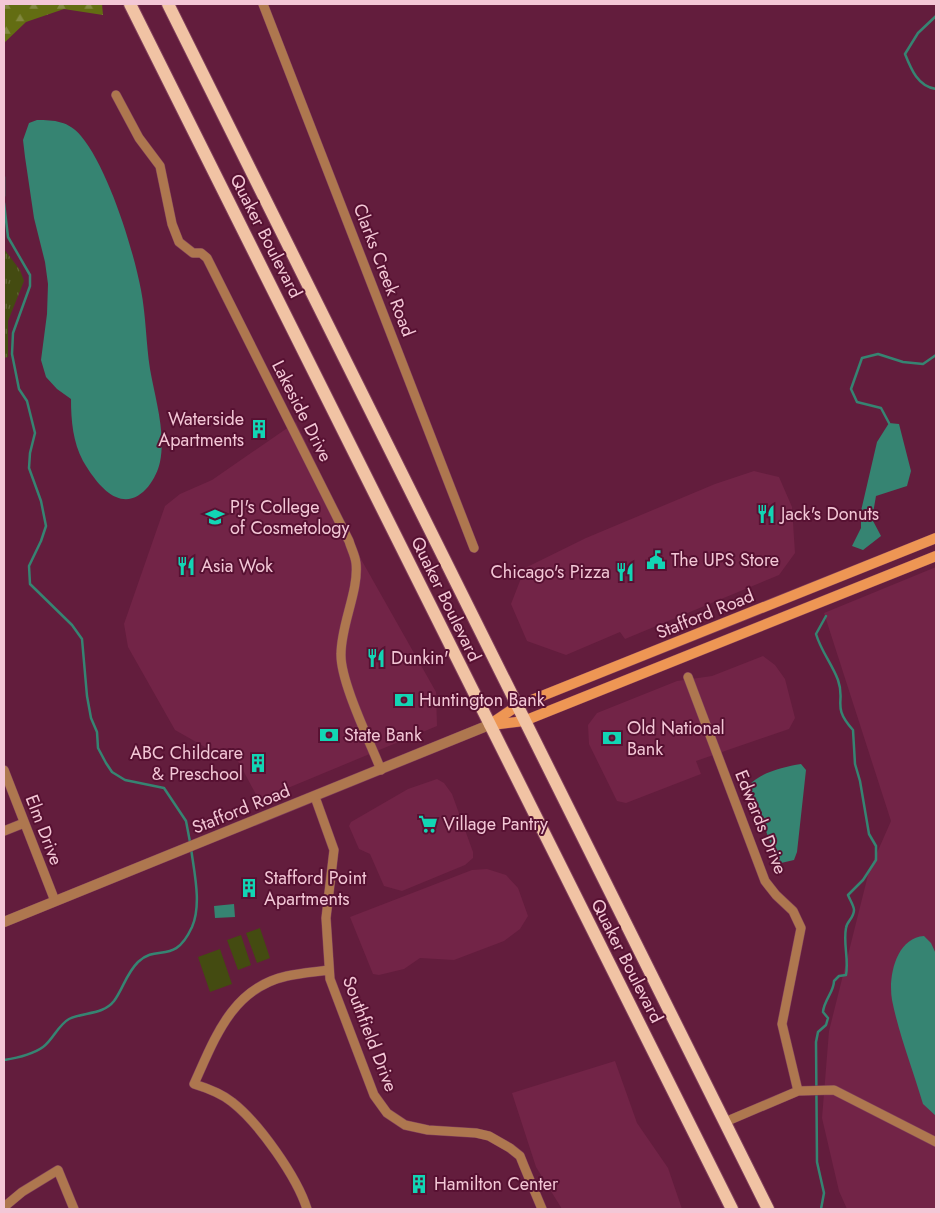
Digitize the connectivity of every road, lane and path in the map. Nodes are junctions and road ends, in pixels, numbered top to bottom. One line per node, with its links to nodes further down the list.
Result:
1 (130, 4): 11 (main road, Quaker Boulevard)
2 (168, 4): 9 (main road, Quaker Boulevard)
3 (262, 4): 6 (street, Clarks Creek Road)
4 (116, 95): 13 (street, Lakeside Drive)
5 (936, 538): 9 (main road, Stafford Road)
6 (474, 548)
7 (936, 556): 10 (main road, Stafford Road)
8 (688, 677): 20 (street, Edwards Drive)
9 (517, 706): 10 (main road, Quaker Boulevard); 11 (main road, Stafford Road)
10 (524, 721): 11 (main road, Stafford Road); 21 (main road, Quaker Boulevard)
11 (489, 725): 13 (street, Stafford Road); 27 (main road, Quaker Boulevard)
12 (4, 770): 15 (street, Elm Drive)
13 (381, 770): 14 (street, Stafford Road)
14 (315, 797): 17 (street, Stafford Road); 19 (street, Southfield Drive)
15 (24, 823): 16 (street); 17 (street, Elm Drive)
16 (4, 831)
17 (55, 901): 18 (street, Stafford Road)
18 (4, 922)
19 (329, 970): 25 (street); 26 (street, Southfield Drive)
20 (801, 1090): 21 (street); 22 (street)
21 (725, 1122): 28 (main road, Quaker Boulevard)
22 (936, 1142)
23 (4, 1206): 24 (street)
24 (74, 1209)
25 (307, 1209)
26 (542, 1209)
27 (732, 1209)
28 (768, 1209)

